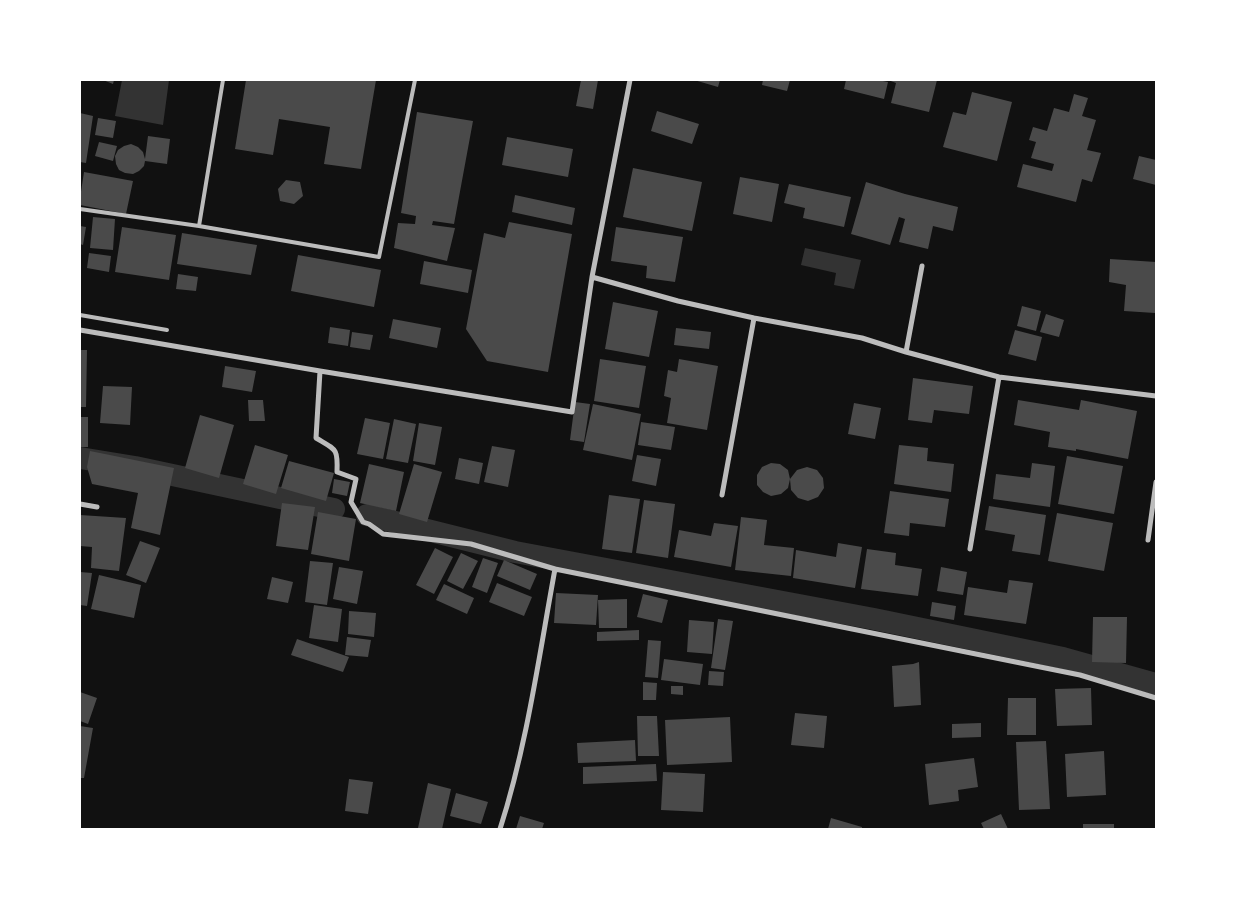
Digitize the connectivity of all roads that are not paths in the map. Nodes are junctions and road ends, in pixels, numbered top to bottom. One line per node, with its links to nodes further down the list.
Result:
1 (223, 80): 5 (lane)
2 (415, 80): 5 (lane)
3 (630, 80): 7 (street)
4 (80, 209): 5 (lane)
5 (199, 226)
6 (922, 266): 12 (street)
7 (592, 276): 9 (street); 13 (street)
8 (80, 315): 11 (lane)
9 (754, 318): 12 (street); 17 (street)
10 (80, 330): 13 (street)
11 (167, 330)
12 (906, 352): 14 (street)
13 (320, 371): 22 (street)
14 (999, 377): 15 (street); 21 (street)
15 (1156, 396)
16 (1156, 482): 20 (street)
17 (722, 495)
18 (80, 504): 19 (street)
19 (97, 507)
20 (1148, 540)
21 (970, 549)
22 (555, 570): 23 (street); 24 (street)
23 (1156, 698)
24 (500, 829)

